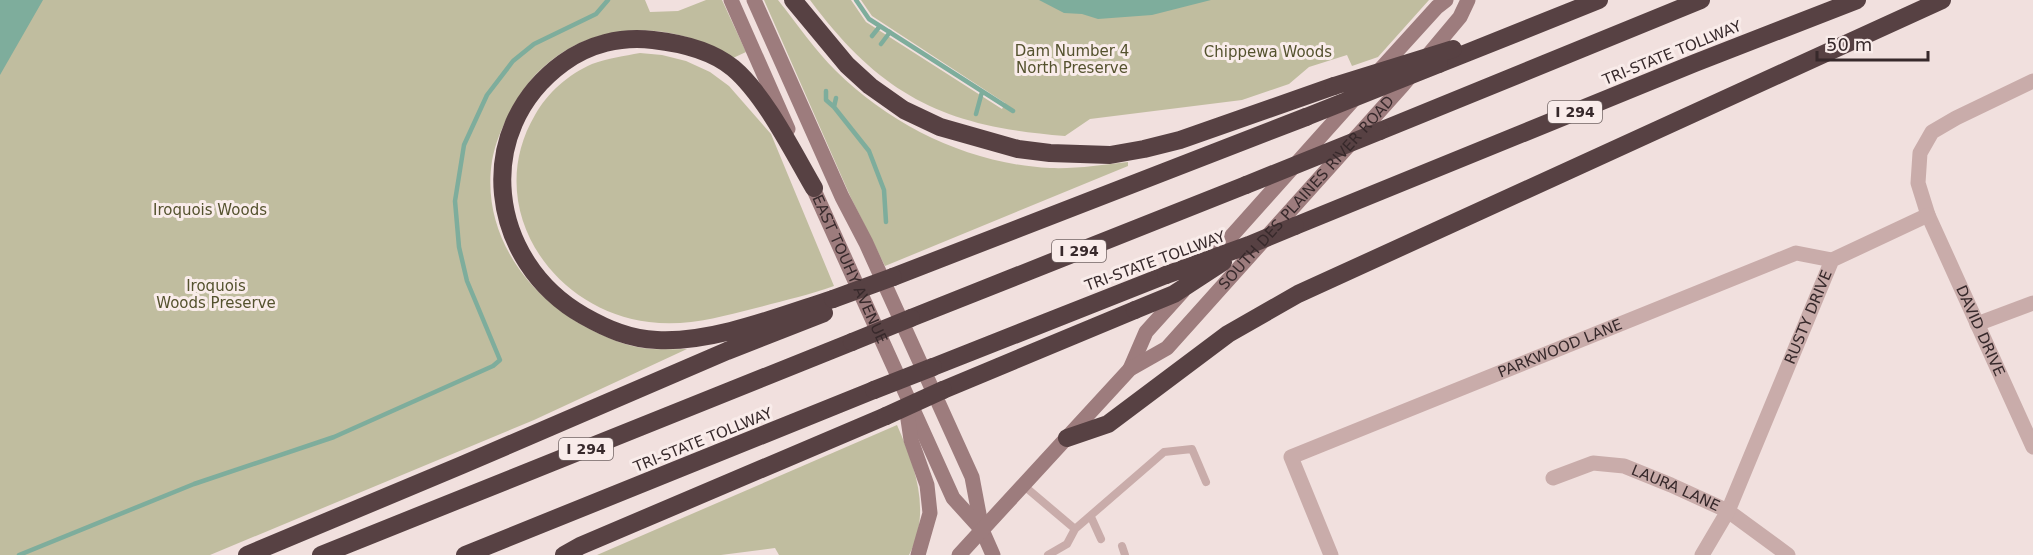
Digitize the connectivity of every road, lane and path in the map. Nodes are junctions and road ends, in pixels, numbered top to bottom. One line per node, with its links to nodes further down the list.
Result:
1 (731, 0): 12 (main road, EAST TOUHY AVENUE)
2 (754, 0): 29 (main road, EAST TOUHY AVENUE)
3 (793, 0): 10 (highway, bridge)
4 (1446, 0): 19 (main road, SOUTH DES PLAINES RIVER ROAD)
5 (1468, 0): 19 (main road, SOUTH DES PLAINES RIVER ROAD)
6 (1599, 0): 10 (highway)
7 (1701, 0): 33 (highway, I 294, bridge)
8 (1857, 0): 14 (highway, TRI-STATE TOLLWAY / I 294, bridge)
9 (1942, 0): 21 (highway)
10 (1567, 12): 17 (highway, bridge)
11 (2033, 81): 13 (street)
12 (814, 188): 17 (highway); 20 (main road, EAST TOUHY AVENUE)
13 (1928, 215): 15 (street, RUSTY DRIVE); 18 (street, DAVID DRIVE)
14 (1249, 245): 34 (highway, TRI-STATE TOLLWAY / I 294, bridge); 35 (highway, bridge)
15 (1832, 260): 26 (street, RUSTY DRIVE); 41 (street, PARKWOOD LANE)
16 (2033, 303): 18 (street)
17 (835, 304): 32 (highway)
18 (1977, 324): 22 (street, DAVID DRIVE)
19 (1130, 369): 21 (main road, SOUTH DES PLAINES RIVER ROAD)
20 (904, 388): 29 (main road, EAST TOUHY AVENUE); 36 (main road)
21 (1066, 438): 25 (main road, SOUTH DES PLAINES RIVER ROAD)
22 (2033, 447)
23 (1553, 478): 26 (street, LAURA LANE)
24 (1206, 482): 27 (lane)
25 (1023, 485): 28 (lane); 29 (main road, SOUTH DES PLAINES RIVER ROAD)
26 (1728, 512): 42 (street, RUSTY DRIVE); 43 (street, LAURA LANE)
27 (1091, 517): 28 (lane); 30 (lane)
28 (1075, 529): 39 (lane)
29 (982, 530): 37 (main road, SOUTH DES PLAINES RIVER ROAD); 38 (main road, EAST TOUHY AVENUE)
30 (1101, 539)
31 (1122, 546): 40 (lane)
32 (247, 555)
33 (321, 555)
34 (465, 555)
35 (564, 555)
36 (918, 555)
37 (960, 555)
38 (993, 555)
39 (1048, 555)
40 (1125, 555)
41 (1331, 555)
42 (1702, 555)
43 (1788, 555)

